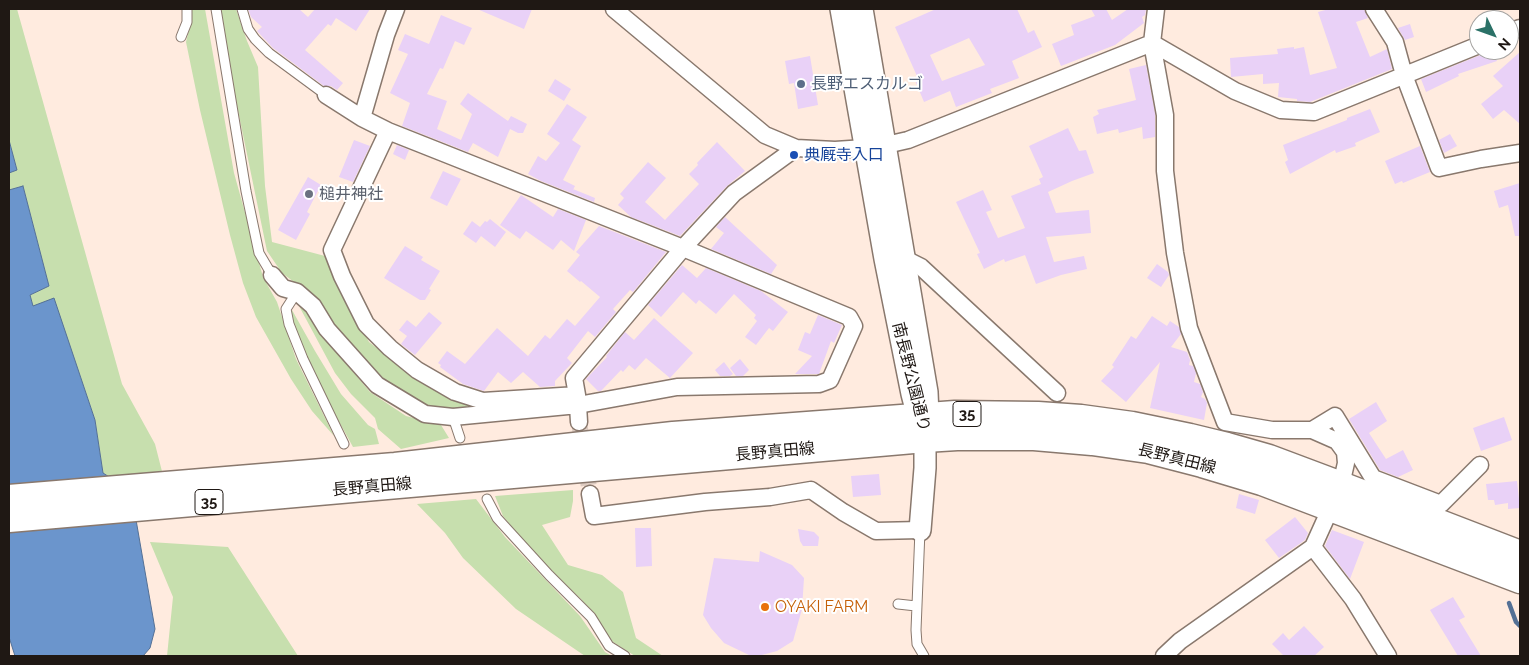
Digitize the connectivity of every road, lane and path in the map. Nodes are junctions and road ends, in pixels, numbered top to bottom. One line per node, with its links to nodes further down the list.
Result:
1 (187, 9): 10 (lane)
2 (216, 9): 22 (lane)
3 (242, 9): 14 (lane)
4 (396, 9): 15 (street)
5 (614, 9): 18 (street)
6 (841, 9): 17 (street, 南長野公園通り)
7 (862, 9): 17 (street, 南長野公園通り)
8 (1156, 9): 11 (street)
9 (1374, 9): 13 (street)
10 (181, 37)
11 (1152, 43): 13 (street); 17 (street); 31 (street)
12 (1469, 49): 13 (street)
13 (1404, 75): 19 (street)
14 (326, 95): 15 (street)
15 (362, 118): 16 (street)
16 (388, 131): 20 (street); 25 (street)
17 (875, 147): 18 (street); 21 (street, 南長野公園通り); 28 (street, 南長野公園通り)
18 (796, 148): 20 (street)
19 (1520, 153)
20 (683, 248): 25 (street); 25 (street)
21 (905, 259): 24 (street); 28 (street, 南長野公園通り)
22 (272, 275): 23 (street)
23 (296, 292): 26 (street); 30 (lane)
24 (1057, 393)
25 (577, 400): 26 (street); 27 (street)
26 (453, 418): 29 (lane)
27 (579, 422)
28 (924, 424): 33 (main road, 長野真田線 / 35); 36 (main road, 長野真田線 / 35); 41 (street)
29 (460, 438)
30 (344, 444)
31 (1346, 445): 34 (street); 36 (street)
32 (1480, 465): 39 (street)
33 (402, 475): 37 (main road, 長野真田線 / 35); 40 (main road, 長野真田線 / 35)
34 (1369, 486): 36 (main road, 長野真田線 / 35); 39 (main road, 長野真田線 / 35)
35 (590, 494): 41 (street)
36 (1336, 496): 42 (street); 44 (main road, 長野真田線 / 35)
37 (9, 498)
38 (487, 499): 47 (lane)
39 (1438, 512): 43 (main road, 長野真田線 / 35)
40 (9, 519)
41 (920, 530): 46 (lane)
42 (1313, 547): 49 (street); 50 (street)
43 (1520, 554)
44 (1520, 580)
45 (898, 604): 46 (lane)
46 (916, 606): 48 (lane)
47 (625, 656)
48 (924, 656)
49 (1164, 656)
50 (1388, 656)

